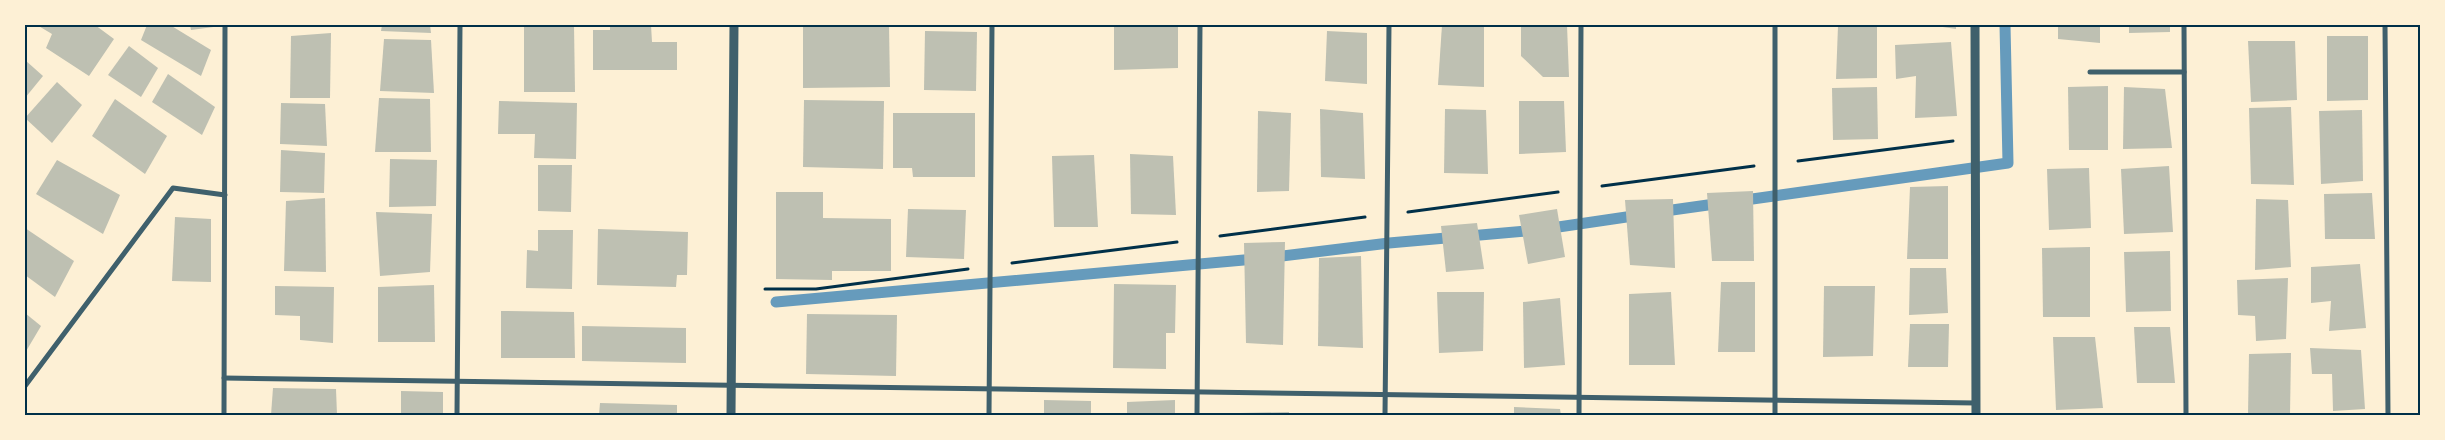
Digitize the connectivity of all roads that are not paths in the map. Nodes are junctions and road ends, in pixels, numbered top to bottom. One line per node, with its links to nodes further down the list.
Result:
1 (225, 25): 14 (street)
2 (460, 25): 16 (street)
3 (734, 25): 18 (street)
4 (992, 25): 19 (street)
5 (1200, 25): 20 (street)
6 (1389, 25): 21 (street)
7 (1581, 25): 22 (street)
8 (1775, 25): 23 (street)
9 (1975, 25): 24 (street)
10 (2184, 25): 13 (street)
11 (2386, 25): 35 (street)
12 (2090, 72): 13 (street)
13 (2184, 72): 34 (street)
14 (225, 196): 15 (street); 17 (street)
15 (224, 378): 16 (street); 25 (street)
16 (458, 382): 18 (street); 26 (street)
17 (25, 386)
18 (731, 387): 19 (street); 27 (street)
19 (990, 389): 20 (street); 28 (street)
20 (1197, 392): 21 (street); 29 (street)
21 (1385, 394): 22 (street); 30 (street)
22 (1579, 397): 23 (street); 31 (street)
23 (1775, 399): 24 (street); 32 (street)
24 (1976, 403): 33 (street)
25 (224, 415)
26 (457, 415)
27 (731, 415)
28 (989, 415)
29 (1197, 415)
30 (1385, 415)
31 (1579, 415)
32 (1775, 415)
33 (1976, 415)
34 (2186, 415)
35 (2388, 415)

